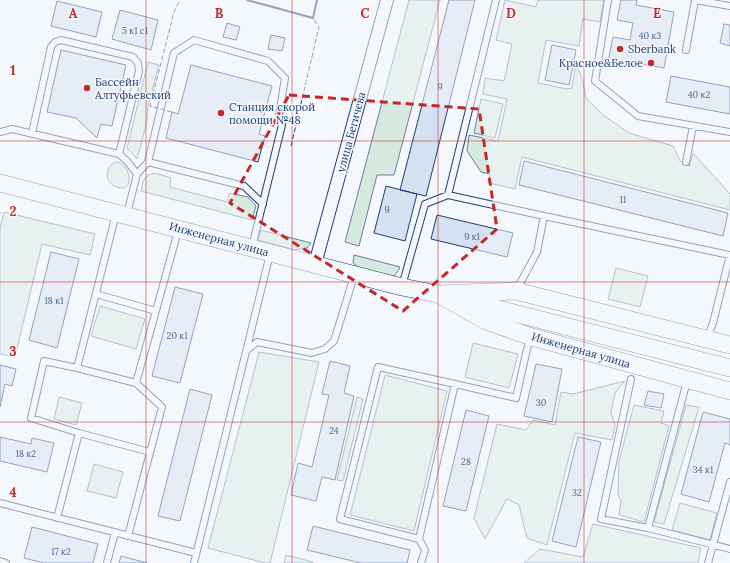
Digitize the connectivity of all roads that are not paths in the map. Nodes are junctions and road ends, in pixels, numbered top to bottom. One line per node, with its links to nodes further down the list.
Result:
1 (387, 0): 23 (street, улица Бегичева)
2 (496, 0): 16 (lane)
3 (608, 0): 7 (lane)
4 (694, 0): 5 (lane); 6 (lane)
5 (730, 6)
6 (686, 50)
7 (693, 126): 9 (lane); 13 (lane)
8 (0, 132): 10 (lane)
9 (730, 132)
10 (32, 133): 11 (lane); 11 (lane)
11 (119, 154): 14 (lane)
12 (148, 162): 14 (lane); 17 (lane); 17 (lane)
13 (686, 162)
14 (137, 174): 18 (lane)
15 (0, 183): 18 (main road, Инженерная улица)
16 (448, 194): 19 (lane); 25 (lane)
17 (262, 204): 21 (lane)
18 (121, 214): 20 (main road, Инженерная улица); 27 (lane)
19 (544, 216): 26 (lane); 31 (lane)
20 (178, 229): 21 (main road, Инженерная улица); 29 (lane)
21 (252, 248): 22 (main road, Инженерная улица)
22 (271, 253): 23 (main road, Инженерная улица); 33 (lane)
23 (315, 264): 24 (main road, Инженерная улица)
24 (355, 275): 25 (main road, Инженерная улица); 33 (lane)
25 (402, 287): 28 (main road, Инженерная улица)
26 (516, 291): 28 (main road, Инженерная улица); 31 (main road, Инженерная улица)
27 (96, 294): 29 (lane); 34 (lane)
28 (438, 294): 30 (main road, Инженерная улица); 35 (main road)
29 (156, 311): 38 (lane)
30 (532, 337): 37 (main road, Инженерная улица); 39 (lane)
31 (707, 338): 32 (main road, Инженерная улица)
32 (730, 345)
33 (247, 350): 52 (lane)
34 (77, 368): 38 (lane); 41 (lane)
35 (730, 368)
36 (631, 379): 46 (lane)
37 (687, 380): 40 (main road, Инженерная улица); 46 (lane)
38 (136, 383): 42 (lane)
39 (455, 384): 49 (lane); 49 (lane)
40 (730, 391)
41 (79, 433): 42 (lane); 45 (lane)
42 (150, 452): 48 (lane)
43 (730, 482): 50 (lane)
44 (0, 504): 45 (lane)
45 (57, 518): 47 (lane)
46 (648, 528): 50 (lane)
47 (115, 532): 48 (lane); 55 (lane)
48 (128, 536): 52 (lane)
49 (419, 539): 57 (lane)
50 (713, 545): 51 (lane); 58 (lane)
51 (730, 549)
52 (196, 553): 56 (lane)
53 (0, 561): 54 (lane)
54 (6, 563)
55 (107, 563)
56 (194, 563)
57 (421, 563)
58 (708, 563)

